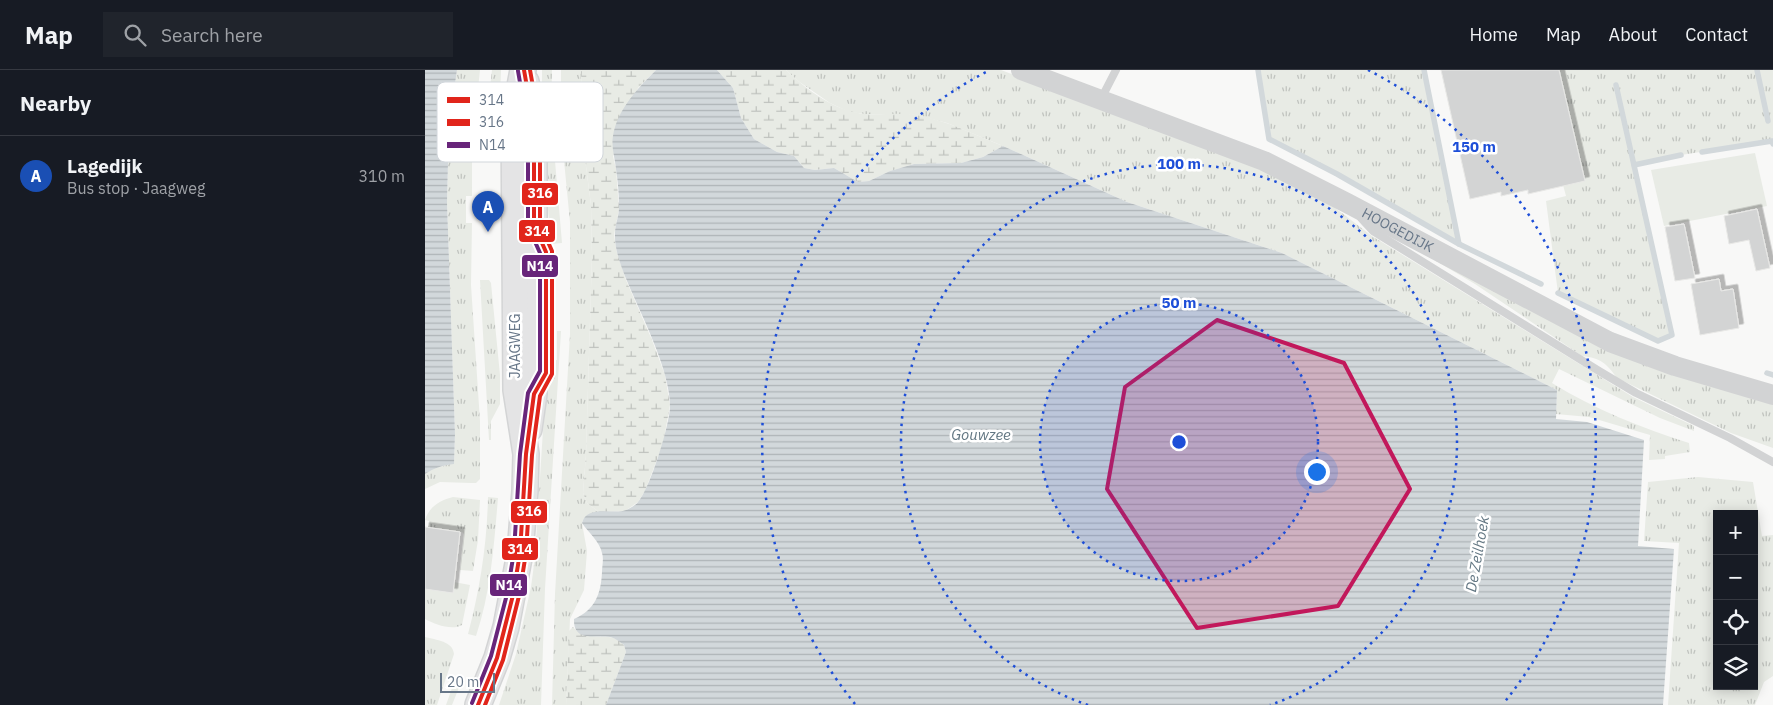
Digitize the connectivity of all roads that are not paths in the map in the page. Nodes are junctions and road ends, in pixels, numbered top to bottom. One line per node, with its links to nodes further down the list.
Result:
1 (1021, 70): 3 (street, HOOGEDIJK)
2 (1116, 70): 3 (lane)
3 (1101, 100): 6 (street, HOOGEDIJK)
4 (514, 162): 8 (main road, JAAGWEG)
5 (534, 162): 8 (main road)
6 (1347, 203): 7 (street, HOOGEDIJK); 9 (lane)
7 (1773, 395)
8 (526, 454): 10 (main road, JAAGWEG)
9 (1773, 462)
10 (479, 705)

